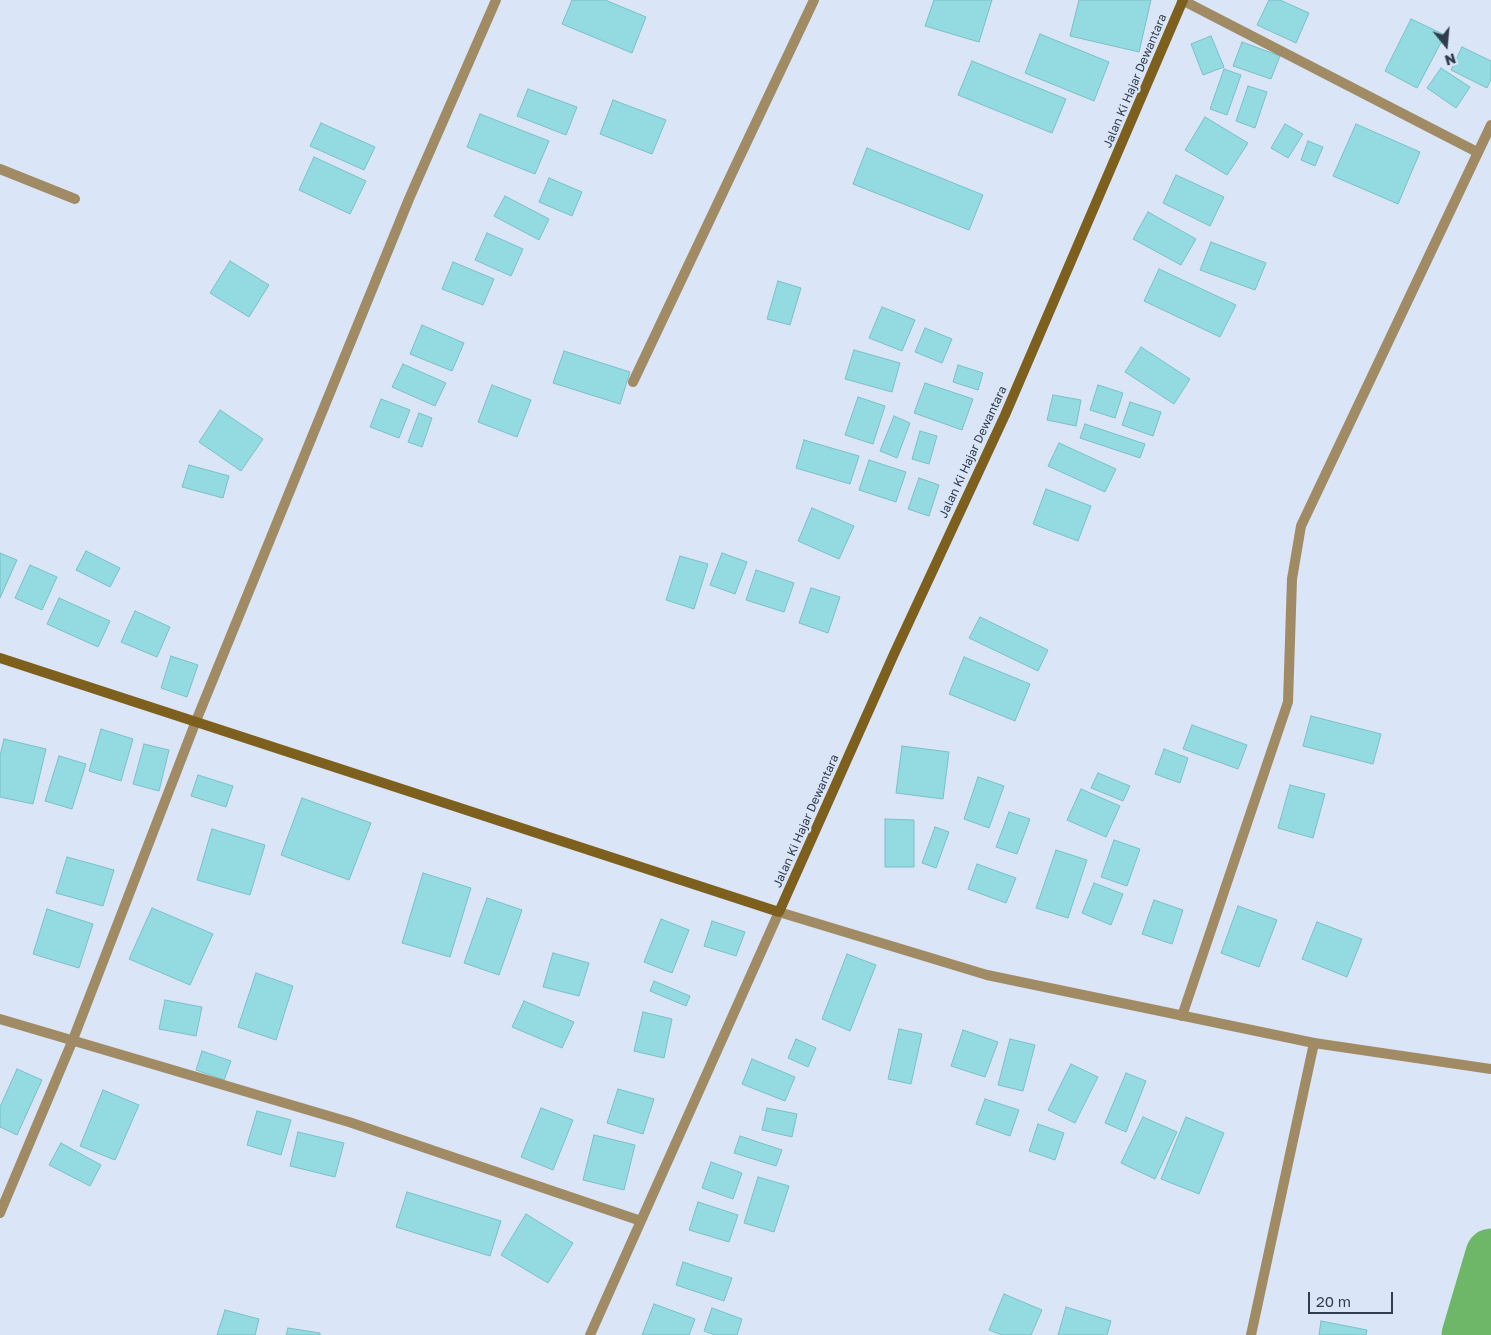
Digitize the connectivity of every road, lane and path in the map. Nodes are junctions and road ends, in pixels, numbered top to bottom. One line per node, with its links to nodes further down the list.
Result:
1 (496, 0): 10 (street)
2 (814, 0): 8 (street)
3 (1183, 0): 5 (street); 11 (main road, Jalan Ki Hajar Dewantara)
4 (1491, 125): 5 (street)
5 (1477, 152): 12 (street)
6 (0, 169): 7 (street)
7 (75, 199)
8 (633, 382)
9 (0, 658): 10 (main road)
10 (196, 721): 11 (main road); 14 (street)
11 (779, 912): 12 (street); 18 (street)
12 (1182, 1016): 15 (street)
13 (0, 1019): 14 (street)
14 (72, 1042): 17 (street); 18 (street)
15 (1314, 1043): 16 (street); 20 (street)
16 (1491, 1069)
17 (0, 1213)
18 (641, 1221): 19 (street)
19 (590, 1335)
20 (1251, 1335)

